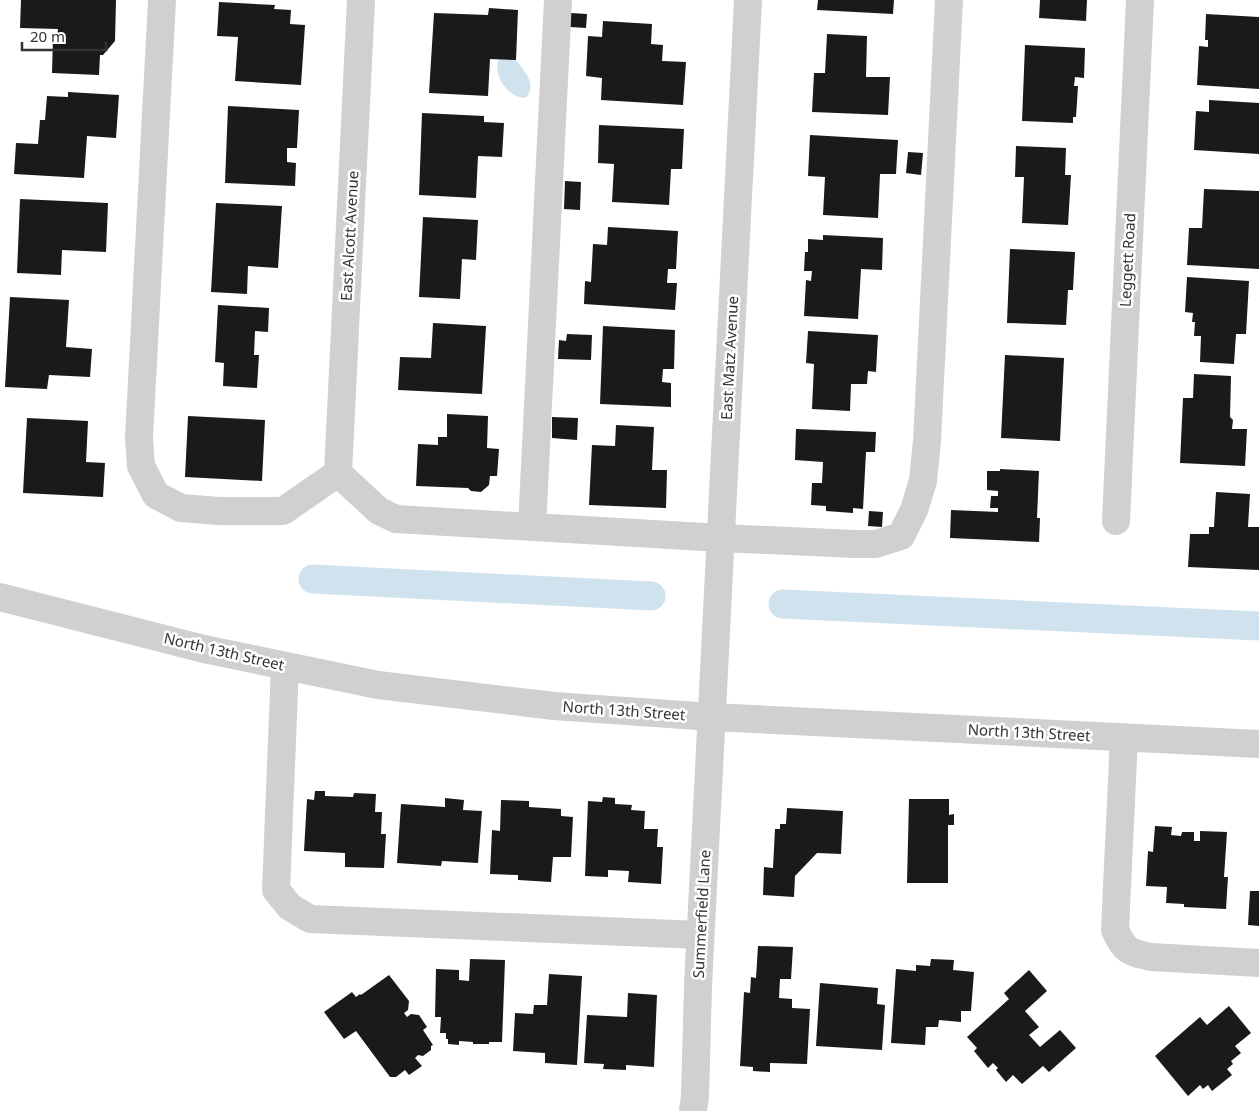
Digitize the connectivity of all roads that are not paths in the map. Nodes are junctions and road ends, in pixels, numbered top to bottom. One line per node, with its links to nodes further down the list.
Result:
1 (162, 0): 7 (street)
2 (361, 0): 7 (street, East Alcott Avenue)
3 (558, 0): 9 (street)
4 (748, 0): 10 (street, East Matz Avenue)
5 (949, 0): 10 (street)
6 (1140, 0): 8 (street, Leggett Road)
7 (338, 473): 9 (street)
8 (1116, 521)
9 (532, 527): 10 (street)
10 (721, 538): 13 (street, East Matz Avenue)
11 (0, 597): 12 (street, North 13th Street)
12 (285, 666): 13 (street, North 13th Street); 16 (street)
13 (712, 717): 14 (street, North 13th Street); 16 (street, Summerfield Lane)
14 (1124, 737): 15 (street, North 13th Street); 17 (street)
15 (1259, 744)
16 (700, 935): 18 (street, Summerfield Lane)
17 (1259, 963)
18 (693, 1111)

